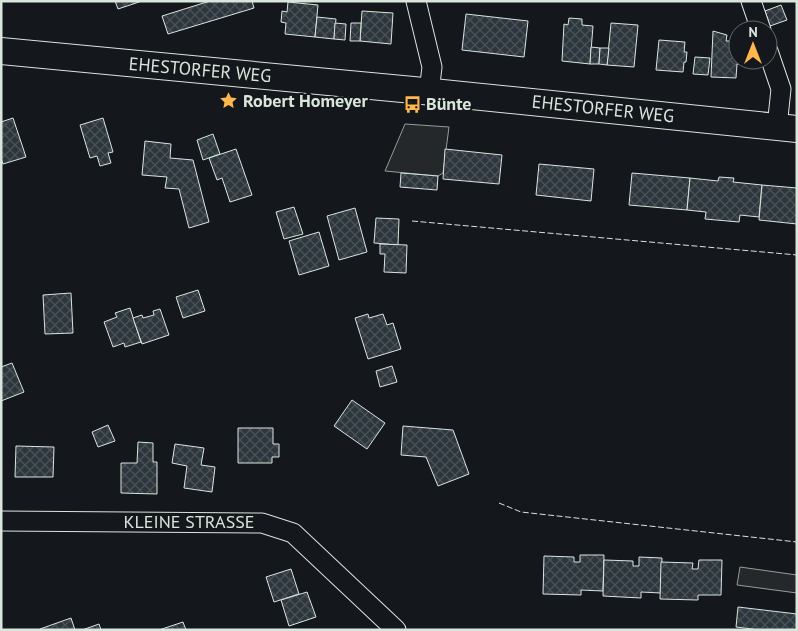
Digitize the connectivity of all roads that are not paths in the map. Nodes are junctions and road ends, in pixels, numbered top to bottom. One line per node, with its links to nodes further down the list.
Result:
1 (416, 1): 6 (street)
2 (751, 1): 3 (street)
3 (758, 20)
4 (1, 51): 6 (main road, EHESTORFER WEG)
5 (775, 70): 7 (street, EHESTORFER WEG)
6 (429, 92): 7 (main road, EHESTORFER WEG)
7 (787, 128)
8 (1, 521): 9 (street, KLEINE STRASSE)
9 (396, 630)

